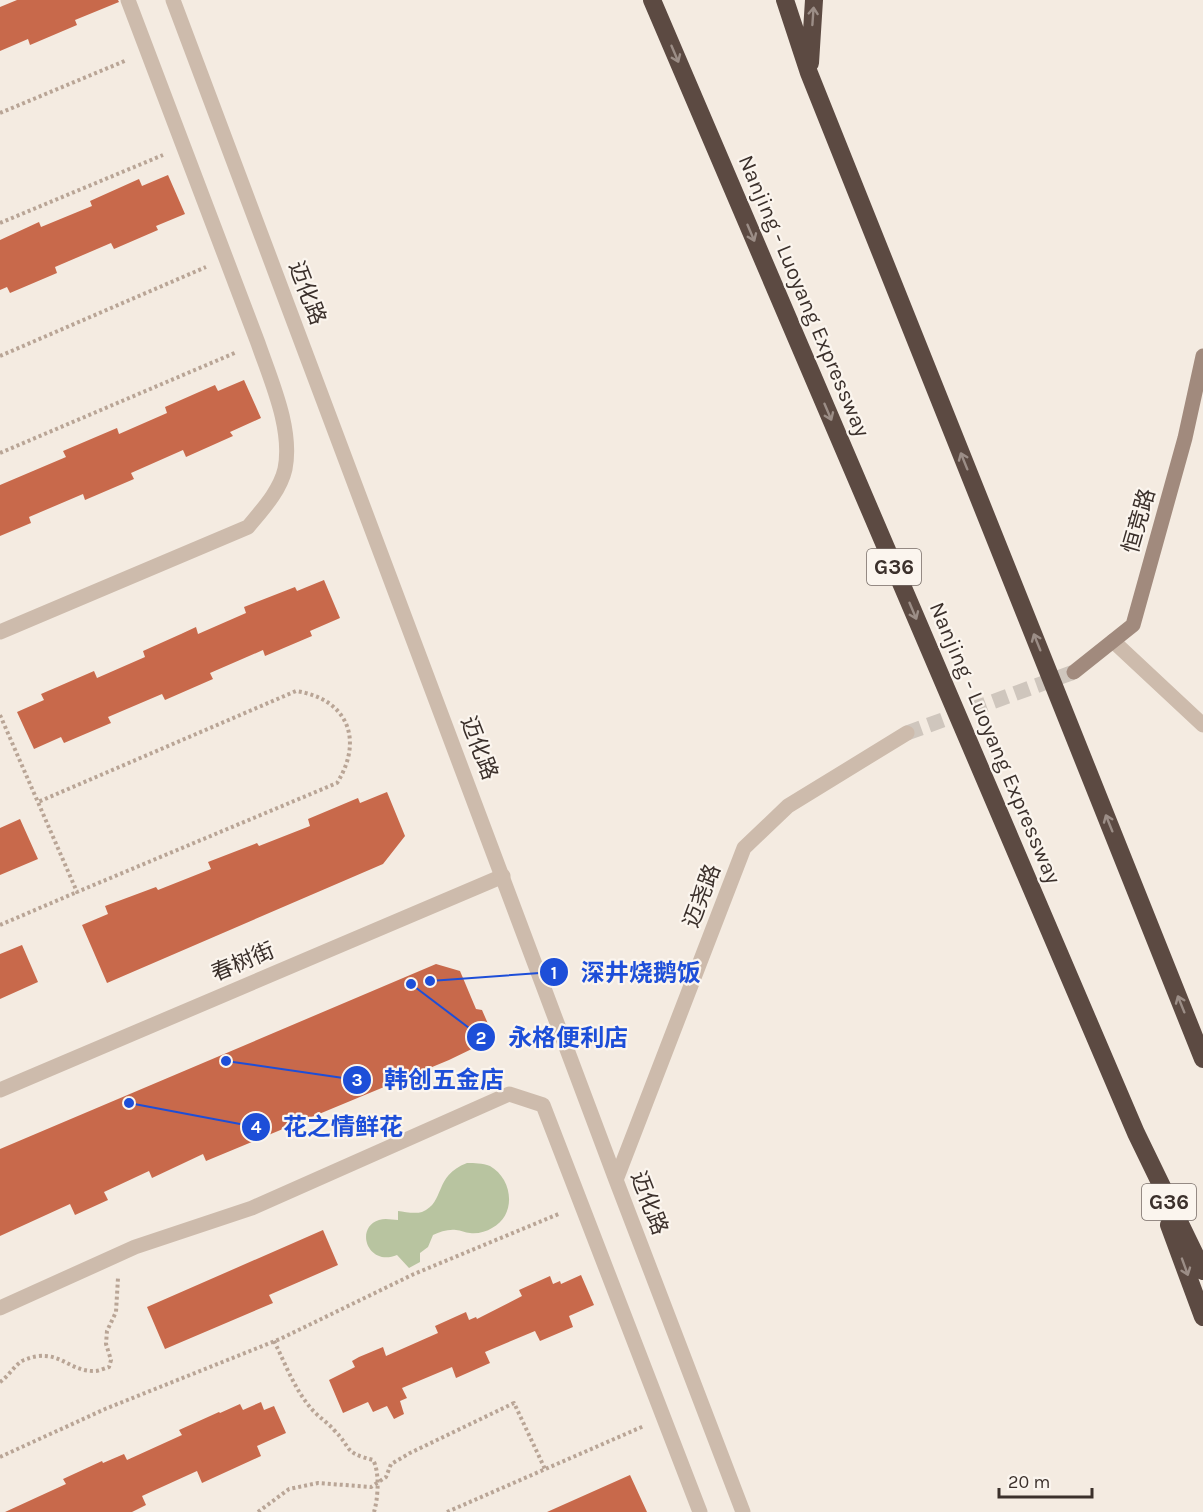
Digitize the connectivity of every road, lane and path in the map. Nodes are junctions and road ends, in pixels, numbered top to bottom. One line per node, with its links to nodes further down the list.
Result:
1 (128, 0): 6 (street)
2 (172, 0): 23 (street, 迈化路)
3 (652, 0): 28 (highway, Nanjing - Luoyang Expressway / G36, one-way to 28)
4 (785, 0): 7 (highway)
5 (814, 0): 7 (highway, one-way to 5)
6 (147, 51): 8 (path); 9 (street)
7 (809, 74): 26 (highway, one-way to 7)
8 (0, 112)
9 (183, 146): 10 (path); 11 (street)
10 (0, 223)
11 (226, 259): 12 (street); 13 (path)
12 (258, 343): 15 (path); 16 (street)
13 (0, 356)
14 (1203, 356): 17 (main road, 恒竞路)
15 (0, 453)
16 (0, 632)
17 (1113, 641): 18 (main road, 恒竞路); 20 (street)
18 (1074, 672)
19 (0, 715): 22 (path)
20 (1203, 725)
21 (907, 733): 29 (street, 迈尧路)
22 (38, 802): 24 (path); 24 (path)
23 (503, 876): 27 (street, 春树街); 29 (street, 迈化路)
24 (77, 892): 25 (path)
25 (0, 925)
26 (1203, 1059)
27 (0, 1090)
28 (1136, 1133): 32 (highway, Nanjing - Luoyang Expressway / G36); 34 (highway, one-way to 34)
29 (616, 1180): 45 (street, 迈化路)
30 (581, 1205): 31 (street); 35 (path); 37 (street)
31 (110, 1258): 33 (street); 36 (path)
32 (1203, 1271)
33 (0, 1308)
34 (1203, 1317)
35 (274, 1341): 38 (path); 40 (path)
36 (0, 1382)
37 (664, 1418): 39 (path); 44 (street)
38 (0, 1457)
39 (545, 1469): 40 (path); 43 (path)
40 (376, 1484): 41 (path); 42 (path)
41 (258, 1512)
42 (374, 1512)
43 (447, 1512)
44 (700, 1512)
45 (743, 1512)

